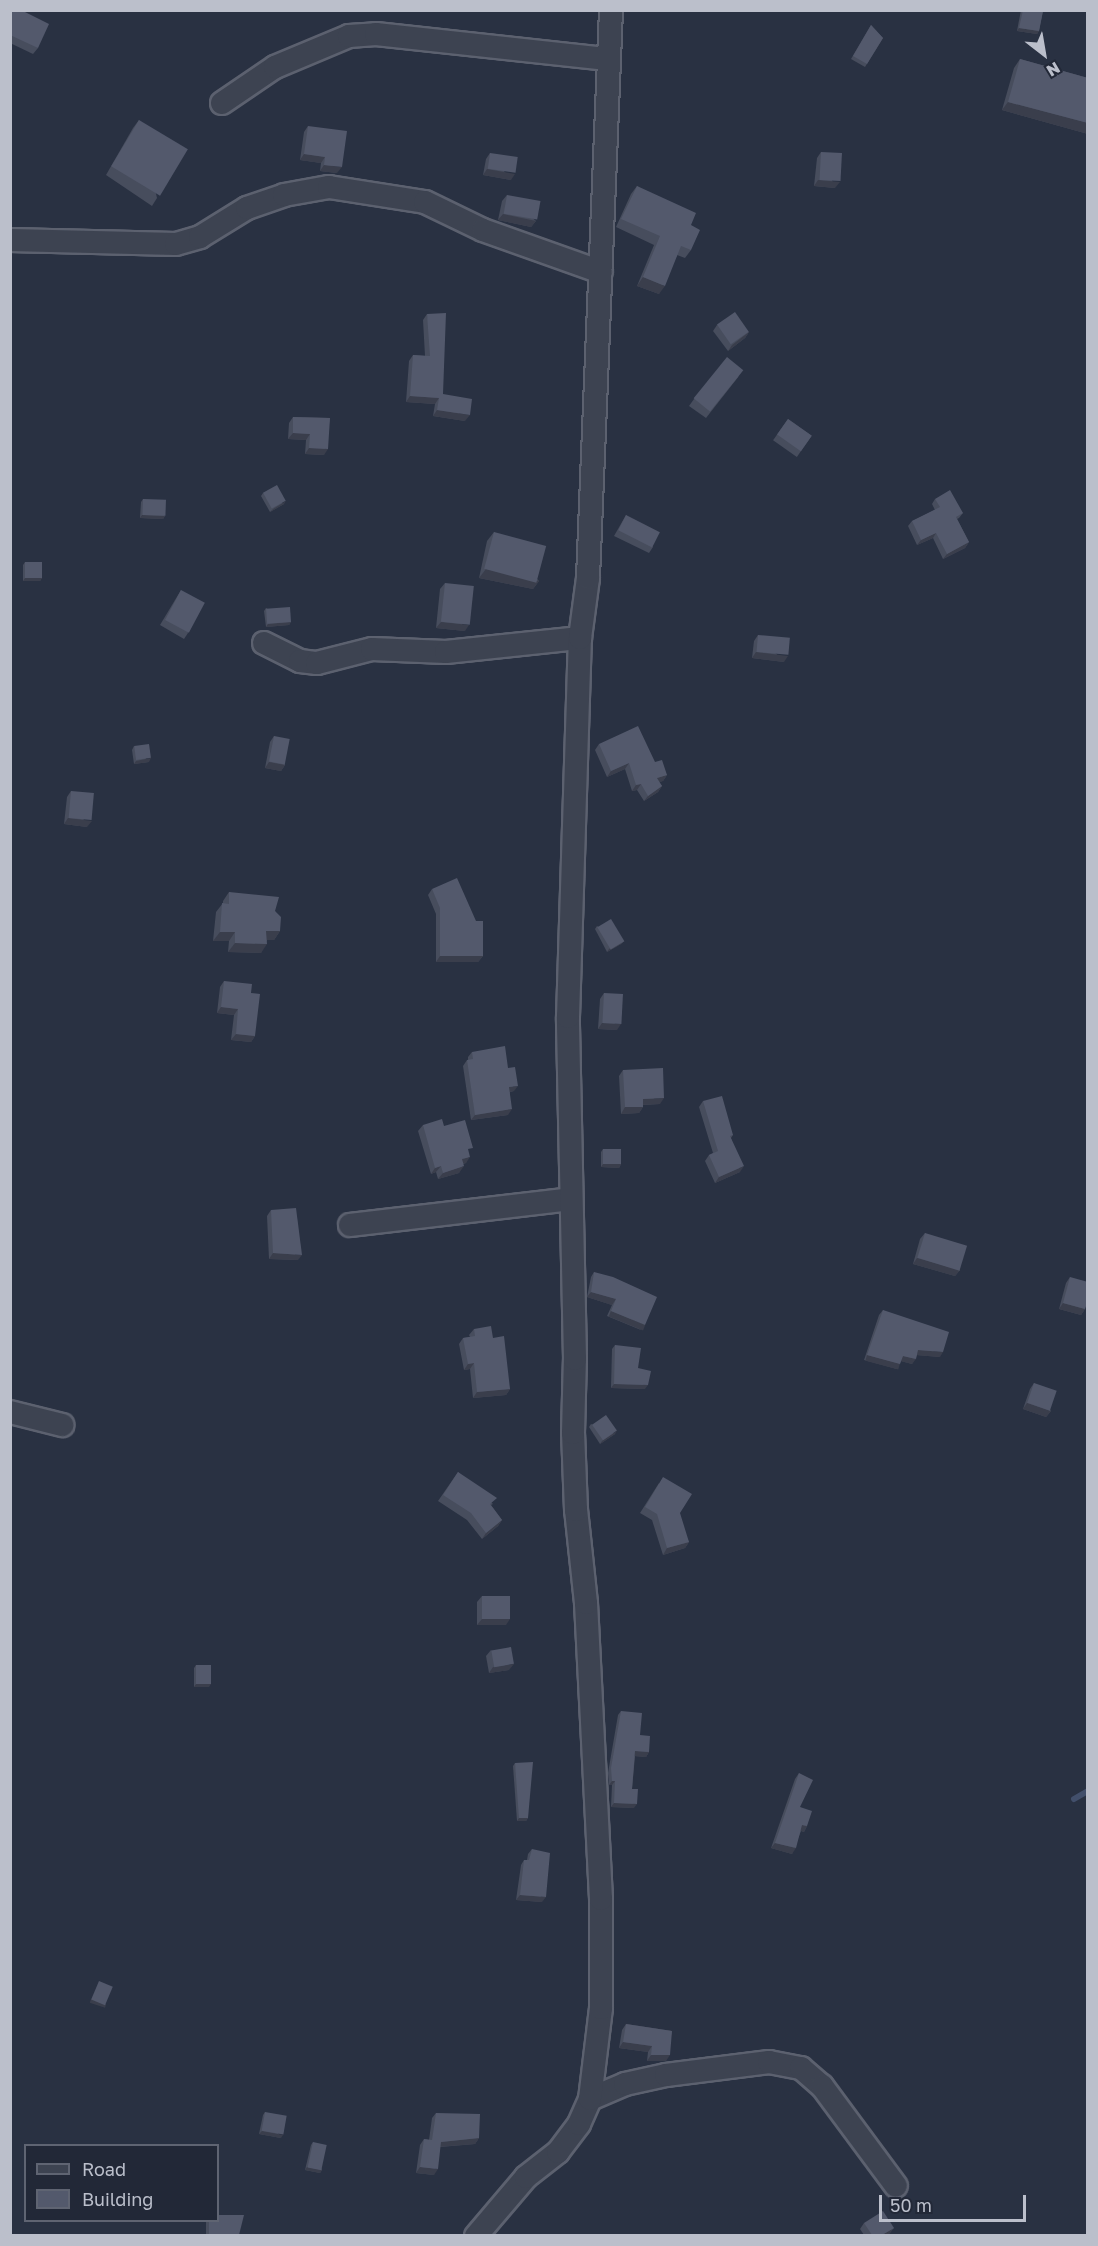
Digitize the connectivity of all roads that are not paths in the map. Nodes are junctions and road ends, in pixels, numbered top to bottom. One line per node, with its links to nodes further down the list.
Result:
1 (611, 10): 2 (street)
2 (608, 59): 3 (street); 5 (street)
3 (222, 103)
4 (10, 240): 5 (street)
5 (601, 272): 6 (street)
6 (580, 638): 7 (street); 8 (street)
7 (264, 643)
8 (570, 1200): 9 (street); 12 (street)
9 (350, 1225)
10 (10, 1412): 11 (street)
11 (62, 1425)
12 (590, 2099): 13 (street); 14 (street)
13 (896, 2186)
14 (476, 2235)

